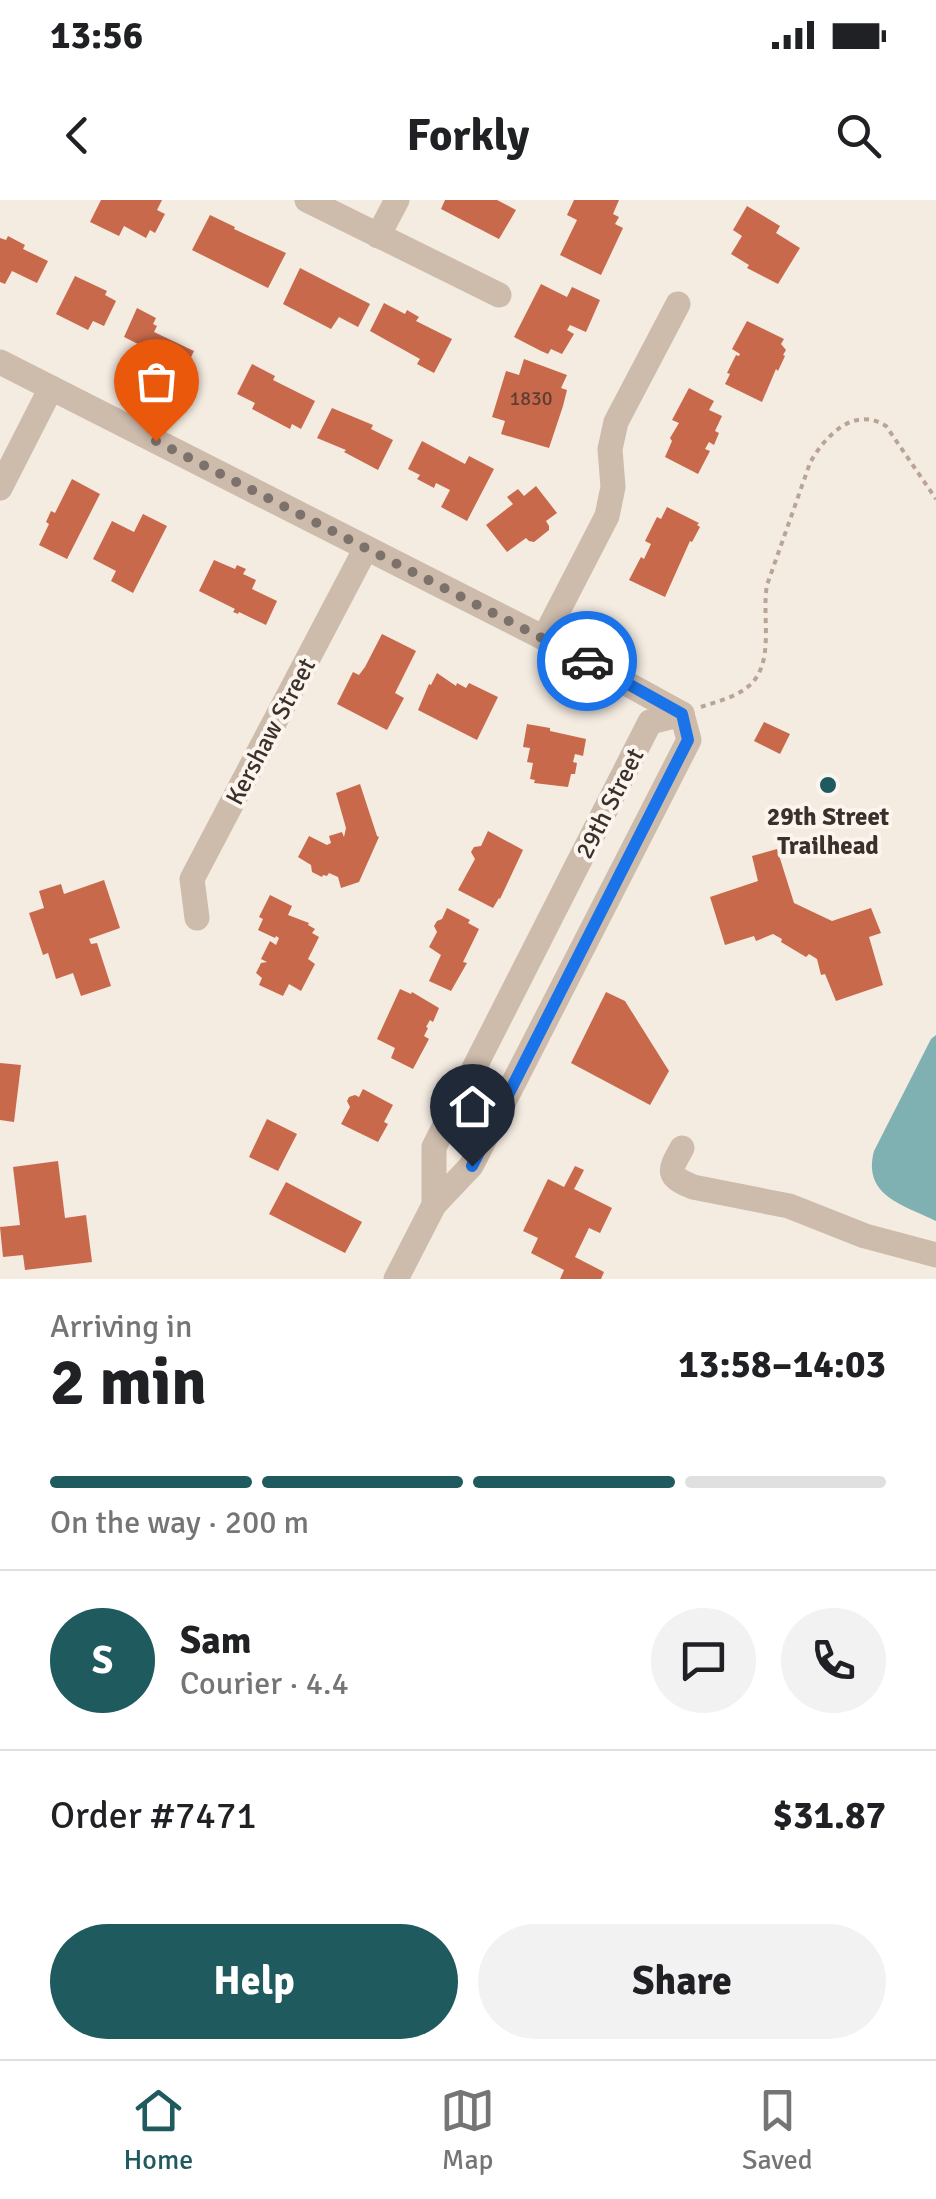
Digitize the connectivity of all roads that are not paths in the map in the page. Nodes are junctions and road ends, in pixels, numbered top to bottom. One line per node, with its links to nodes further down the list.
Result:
1 (307, 200): 3 (street)
2 (397, 200): 3 (street)
3 (378, 236): 4 (street)
4 (499, 295)
5 (678, 304): 10 (street)
6 (0, 362): 7 (street)
7 (51, 388): 8 (street); 9 (street)
8 (0, 488)
9 (366, 548): 10 (street); 12 (street, Kershaw Street)
10 (544, 638): 11 (street)
11 (682, 714): 14 (street, 29th Street); 14 (street, 29th Street)
12 (197, 918)
13 (682, 1148): 15 (street)
14 (434, 1205): 16 (street, 29th Street)
15 (936, 1255)
16 (399, 1278)

